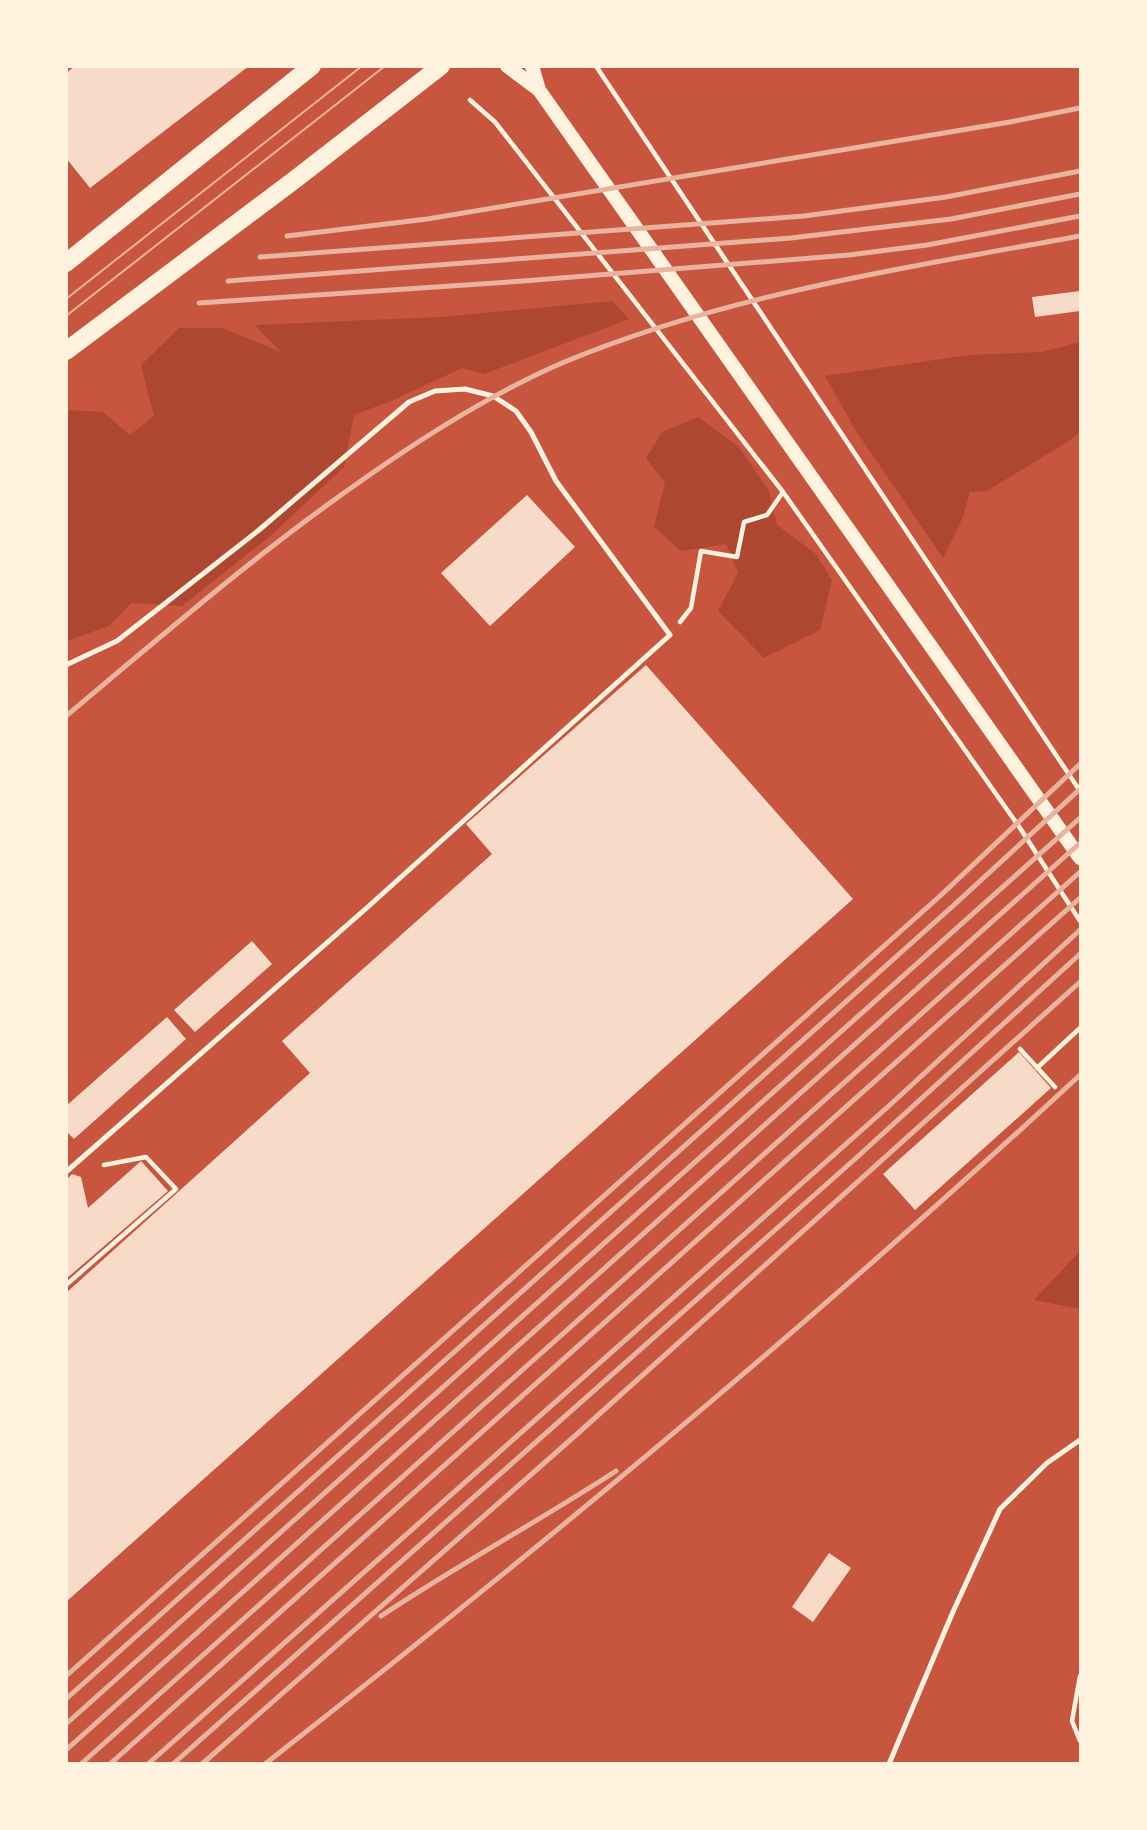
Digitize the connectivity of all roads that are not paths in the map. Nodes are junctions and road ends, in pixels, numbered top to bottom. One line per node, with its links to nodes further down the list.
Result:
1 (312, 66): 6 (main road)
2 (441, 66): 7 (main road)
3 (507, 66): 5 (main road)
4 (532, 66): 5 (main road)
5 (539, 90): 9 (main road)
6 (66, 263)
7 (66, 351)
8 (66, 665): 10 (lane)
9 (1080, 858)
10 (66, 1172)
11 (1080, 1440): 12 (lane)
12 (889, 1763)

